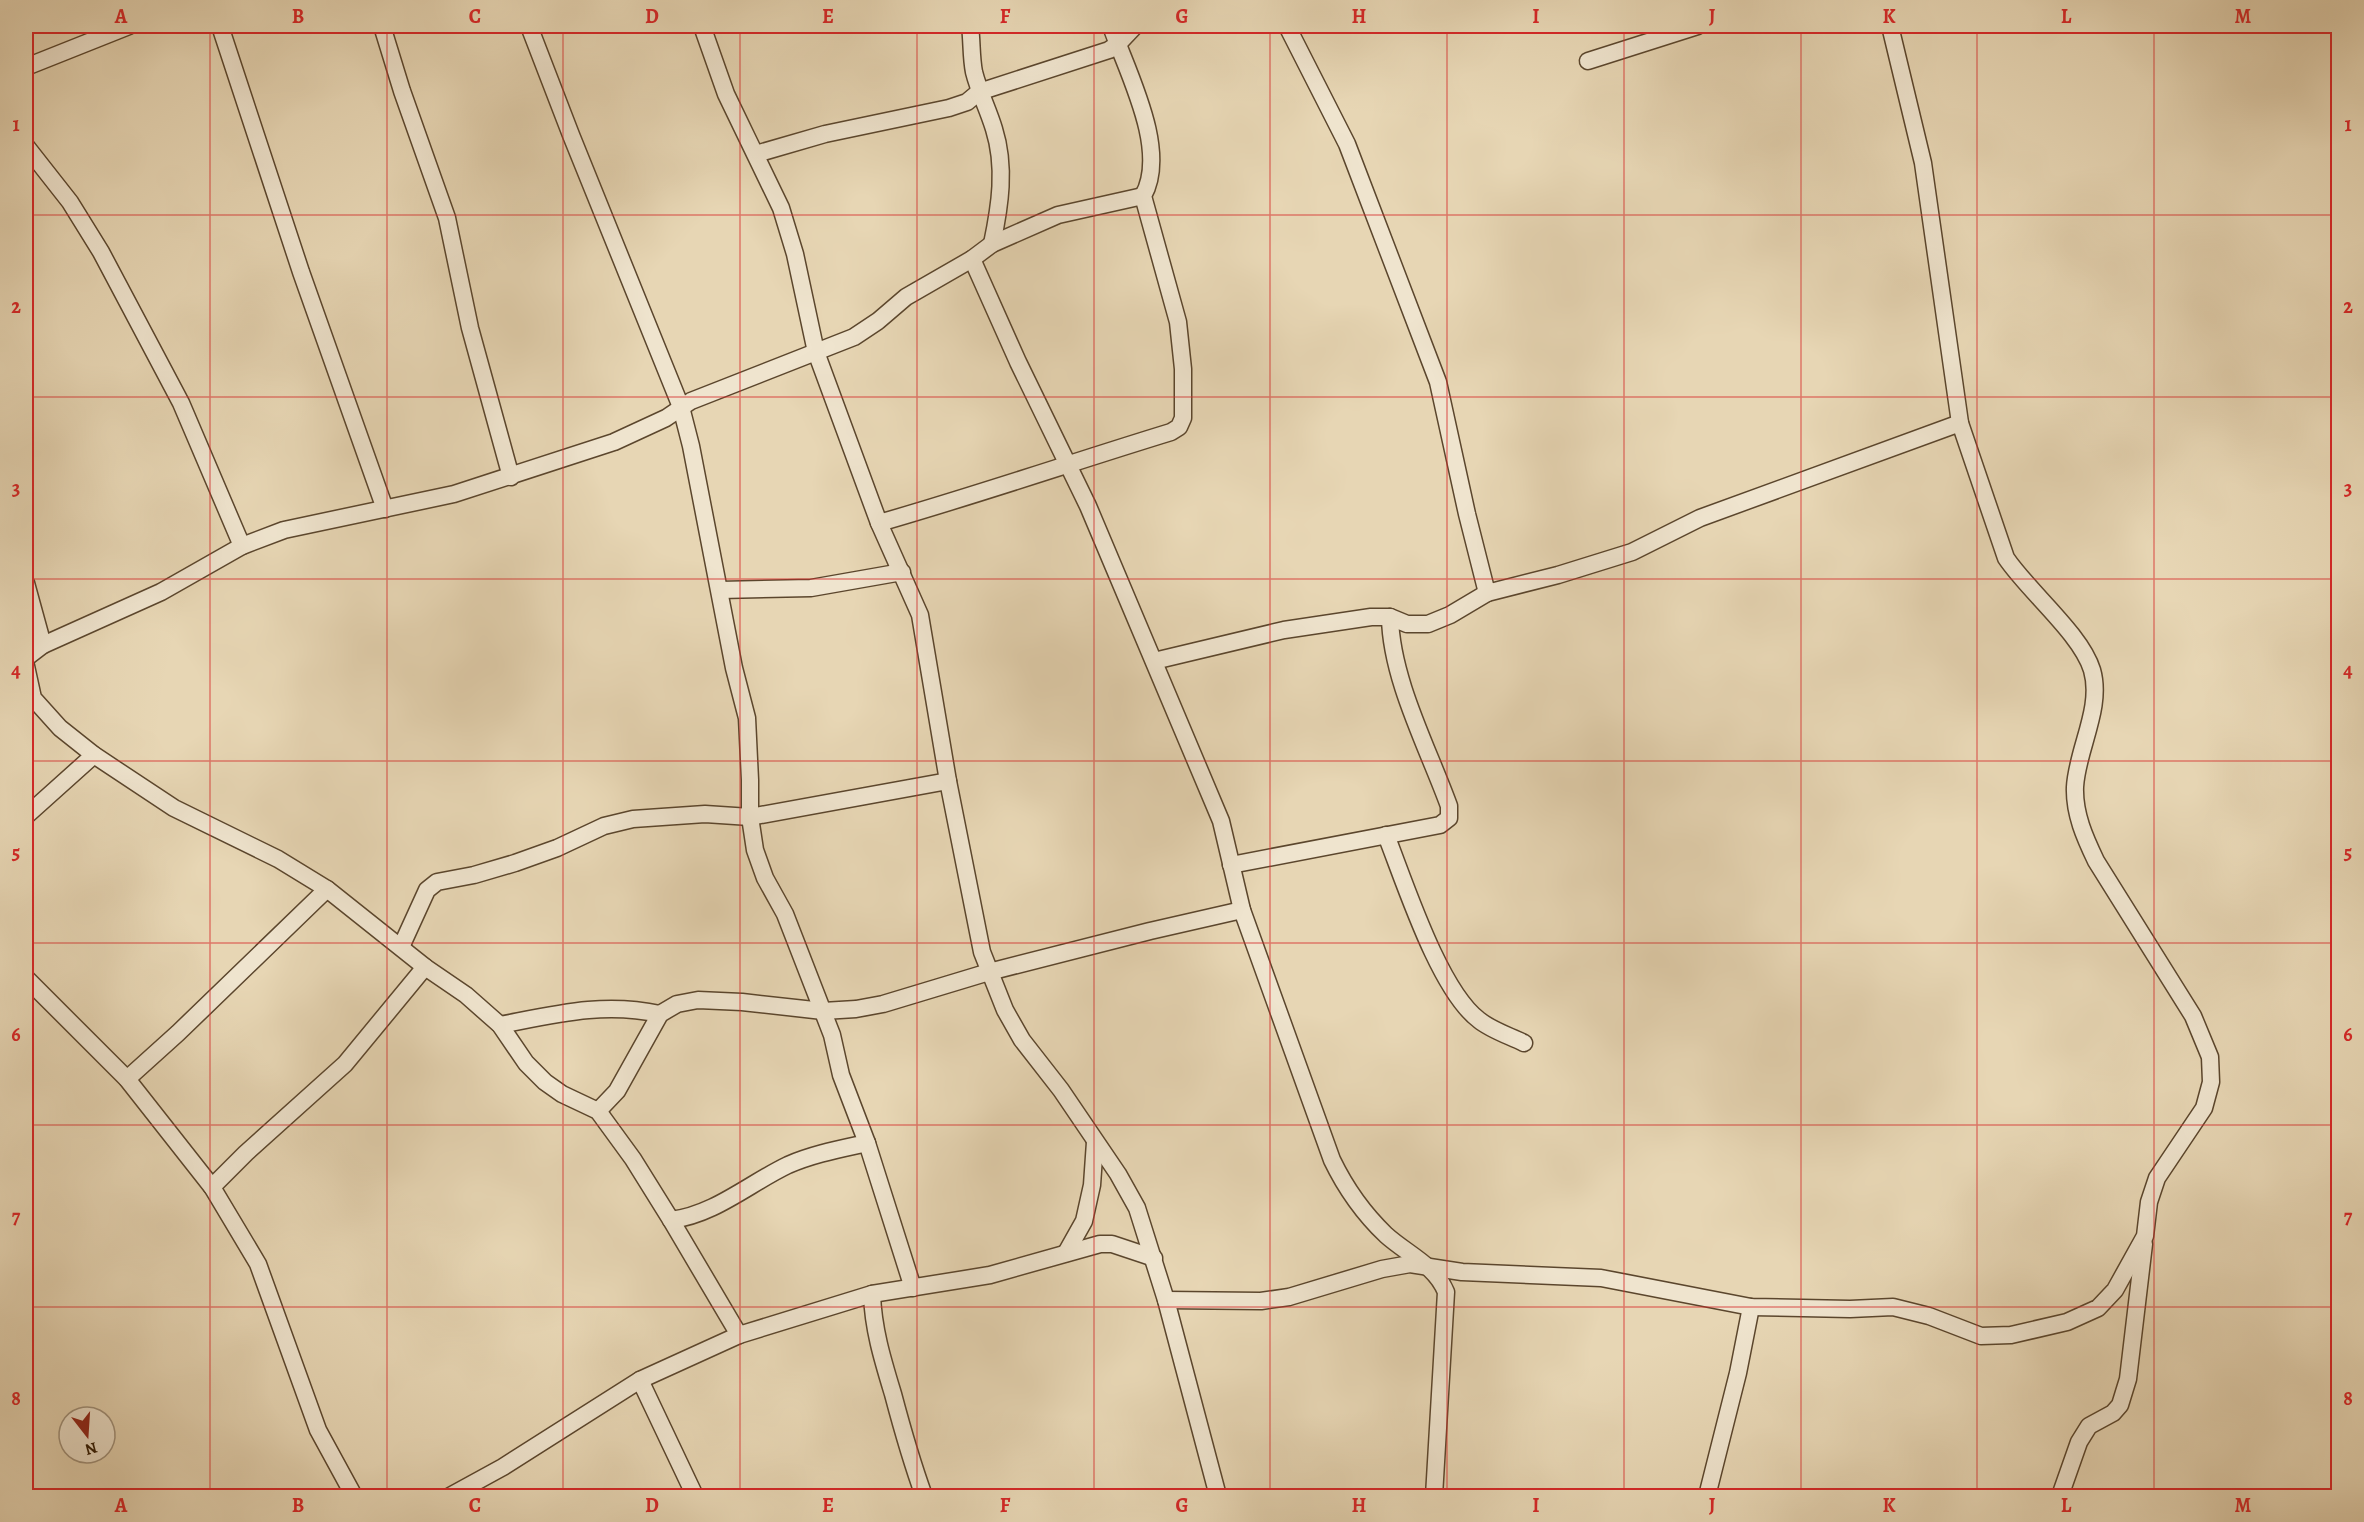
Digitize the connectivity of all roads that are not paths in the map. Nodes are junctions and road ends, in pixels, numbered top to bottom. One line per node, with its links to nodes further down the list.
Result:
1 (129, 26): 14 (street)
2 (220, 26): 26 (street)
3 (382, 26): 25 (street)
4 (529, 26): 22 (street)
5 (702, 26): 17 (street)
6 (970, 26): 15 (street)
7 (1112, 26): 12 (street)
8 (1135, 26): 12 (street)
9 (1287, 26): 32 (street)
10 (1698, 26): 13 (street)
11 (1890, 26): 23 (street)
12 (1118, 44): 15 (street); 18 (street)
13 (1588, 61)
14 (26, 67)
15 (979, 92): 17 (street); 19 (street)
16 (26, 146): 28 (street)
17 (756, 154): 21 (street)
18 (1143, 196): 19 (street); 24 (street)
19 (992, 244): 20 (street)
20 (972, 259): 21 (street); 24 (street)
21 (816, 352): 22 (street); 27 (street)
22 (681, 407): 25 (street); 31 (street)
23 (1960, 423): 32 (street); 61 (street)
24 (1067, 464): 27 (street); 36 (street)
25 (511, 477): 26 (street)
26 (385, 509): 28 (street)
27 (879, 523): 29 (street)
28 (242, 546): 34 (street)
29 (902, 572): 31 (street); 40 (street)
30 (26, 583): 34 (street)
31 (720, 590): 42 (street)
32 (1487, 593): 33 (street)
33 (1390, 618): 36 (street); 43 (street)
34 (43, 645): 35 (street)
35 (26, 658)
36 (1154, 661): 44 (street)
37 (26, 666): 38 (street)
38 (29, 696): 39 (street)
39 (94, 755): 41 (street); 45 (street)
40 (948, 780): 42 (street); 49 (street)
41 (26, 816)
42 (750, 817): 47 (street); 51 (street)
43 (1386, 835): 44 (street); 54 (street)
44 (1231, 866): 46 (street)
45 (327, 889): 47 (street); 55 (street)
46 (1242, 910): 49 (street); 64 (street)
47 (401, 947): 48 (street)
48 (425, 967): 53 (street); 59 (street)
49 (989, 972): 51 (street); 57 (street)
50 (26, 978): 55 (street)
51 (823, 1011): 52 (street); 58 (street)
52 (660, 1014): 53 (street); 56 (street)
53 (500, 1025): 56 (street)
54 (1524, 1044)
55 (127, 1079): 59 (street)
56 (598, 1111): 60 (street)
57 (1095, 1142): 62 (street); 63 (street)
58 (867, 1143): 60 (street); 65 (street)
59 (212, 1187): 71 (street)
60 (671, 1220): 69 (street)
61 (2145, 1236): 68 (street); 78 (street)
62 (1066, 1253): 63 (street); 65 (street)
63 (1154, 1258): 67 (street)
64 (1431, 1269): 67 (street); 68 (street); 76 (street)
65 (914, 1288): 66 (street)
66 (872, 1294): 69 (street); 74 (street)
67 (1166, 1300): 75 (street)
68 (1751, 1307): 77 (street)
69 (739, 1335): 70 (street)
70 (640, 1380): 72 (street); 73 (street)
71 (354, 1497)
72 (450, 1497)
73 (695, 1497)
74 (924, 1497)
75 (1218, 1497)
76 (1434, 1497)
77 (1707, 1497)
78 (2060, 1497)

